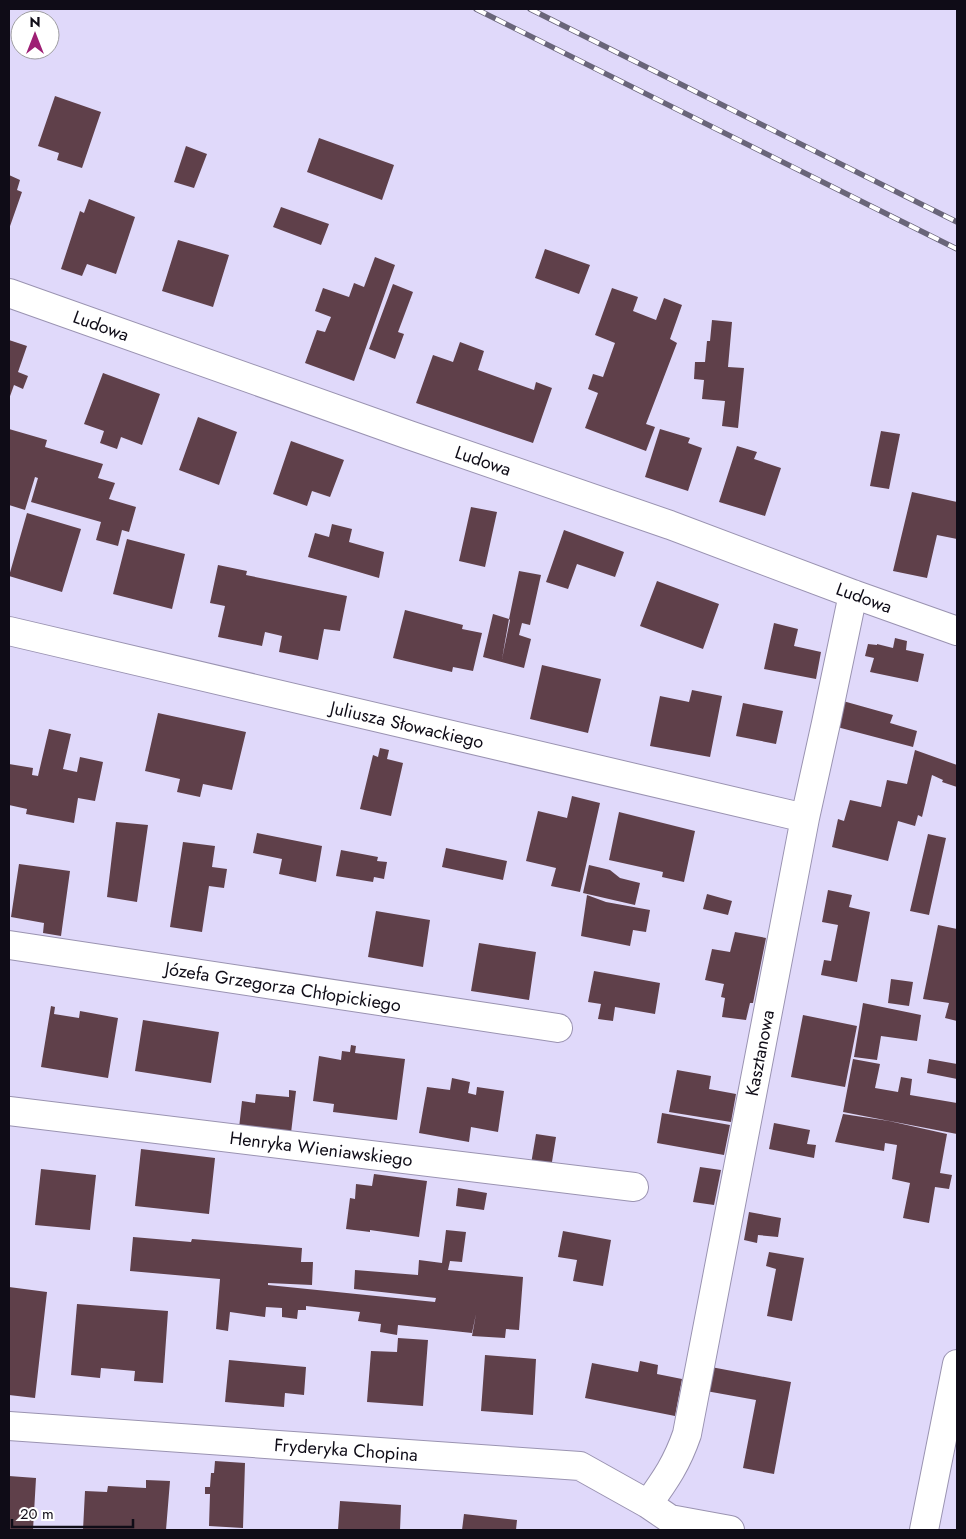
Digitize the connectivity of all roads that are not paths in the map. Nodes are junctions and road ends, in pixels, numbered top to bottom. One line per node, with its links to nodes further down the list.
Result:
1 (9, 293): 2 (street, Ludowa)
2 (852, 594): 4 (street, Ludowa); 5 (street, Kasztanowa)
3 (9, 631): 5 (street, Juliusza Słowackiego)
4 (957, 631)
5 (805, 818): 12 (street, Kasztanowa)
6 (9, 945): 7 (street, Józefa Grzegorza Chłopickiego)
7 (558, 1028)
8 (9, 1111): 9 (street, Henryka Wieniawskiego)
9 (634, 1187)
10 (957, 1364): 15 (street)
11 (9, 1426): 12 (street, Fryderyka Chopina)
12 (648, 1504): 13 (street, Fryderyka Chopina)
13 (669, 1524): 14 (street)
14 (730, 1530)
15 (924, 1530)

